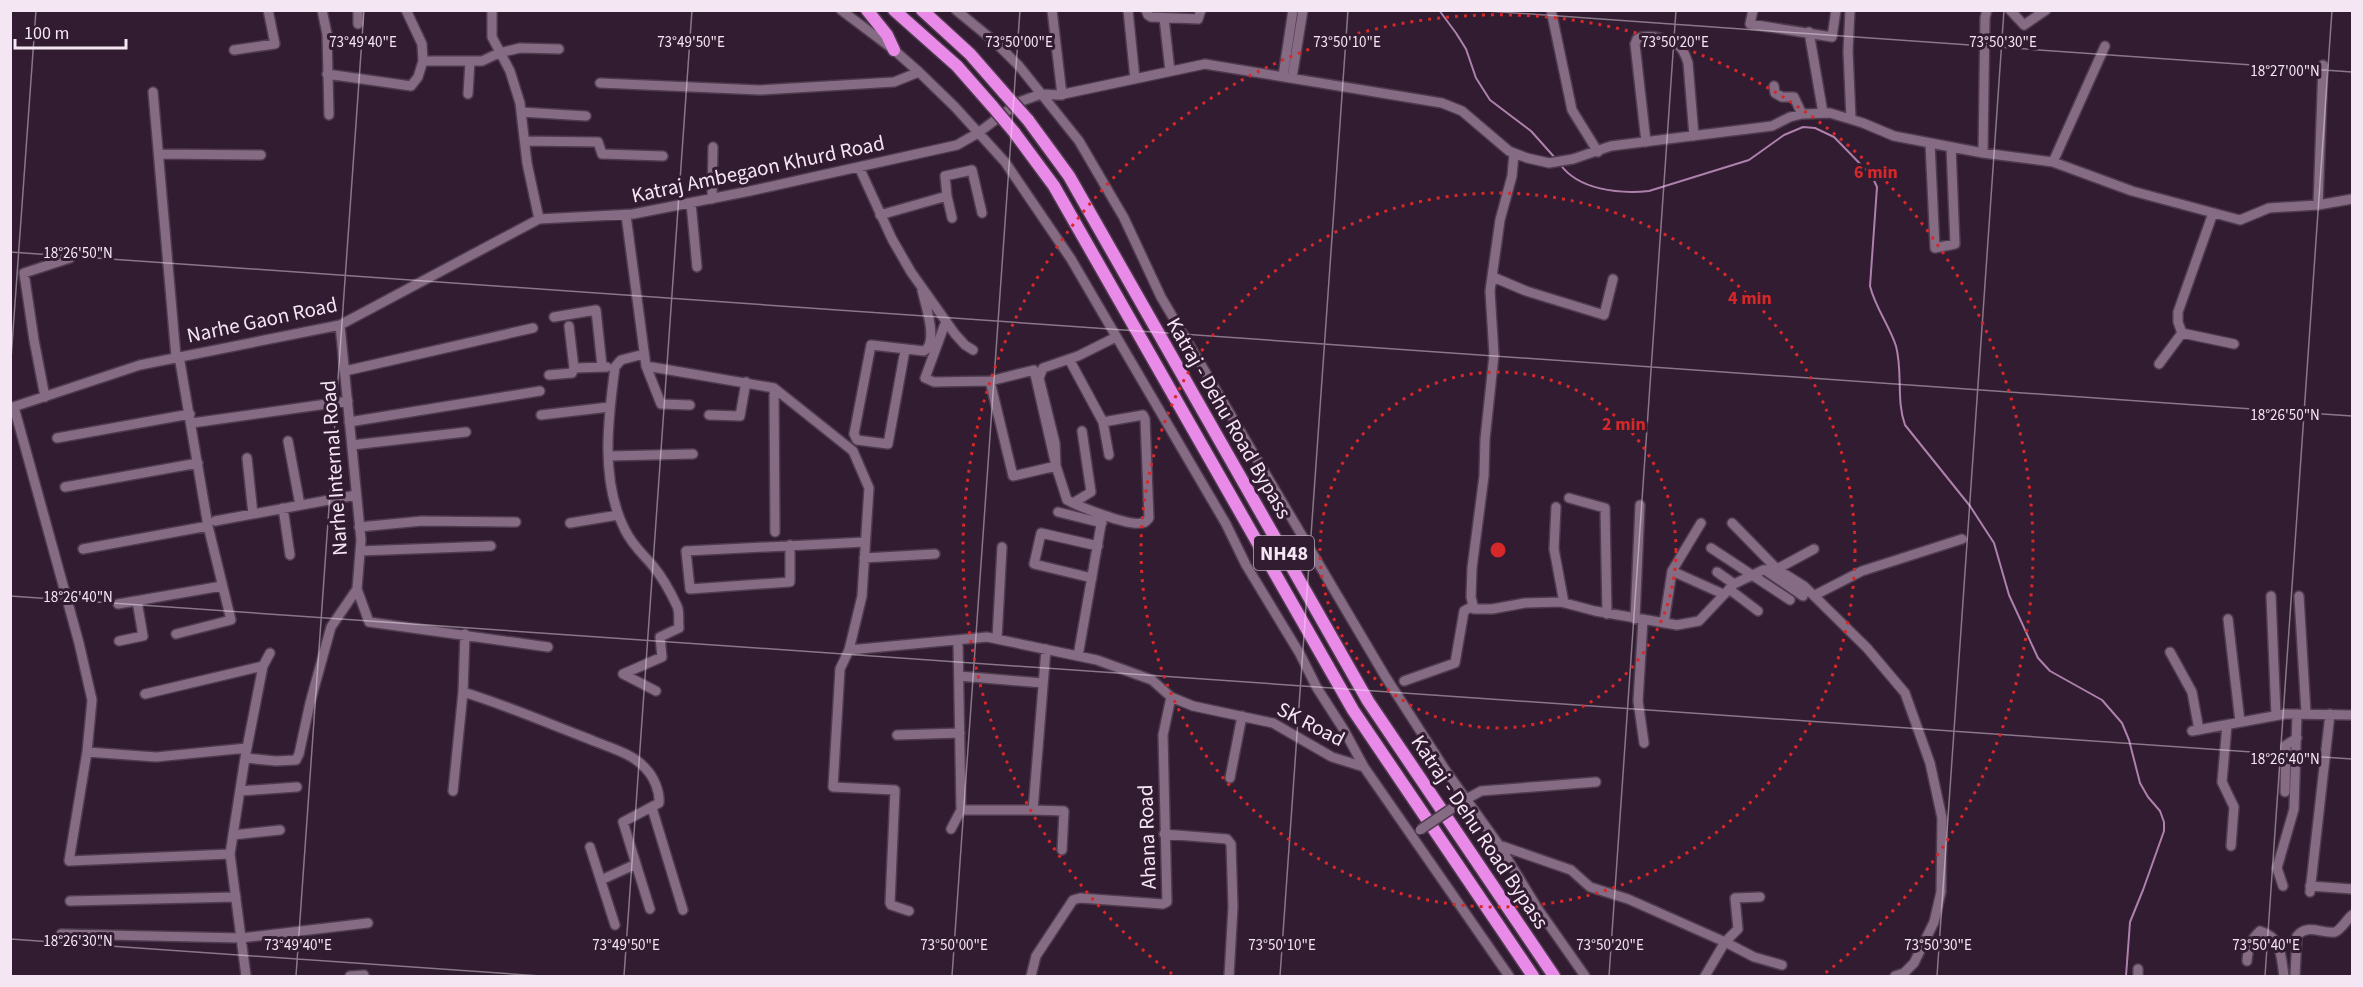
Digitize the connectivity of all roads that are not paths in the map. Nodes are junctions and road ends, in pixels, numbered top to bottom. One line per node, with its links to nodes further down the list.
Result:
1 (268, 10): 29 (street)
2 (322, 10): 37 (street)
3 (358, 10): 25 (street)
4 (406, 10): 32 (street)
5 (492, 10): 31 (street)
6 (841, 10): 30 (street)
7 (867, 10): 30 (highway)
8 (894, 10): 261 (highway, Katraj - Dehu Road Bypass / NH48, bridge)
9 (922, 10): 262 (highway, Katraj - Dehu Road Bypass / NH48, bridge)
10 (956, 10): 44 (street)
11 (1052, 10): 45 (street)
12 (1128, 10): 39 (street)
13 (1146, 10): 24 (street)
14 (1201, 10): 24 (street)
15 (1293, 10): 38 (street)
16 (1303, 10): 38 (street)
17 (1551, 10): 59 (street)
18 (1753, 10): 26 (street)
19 (1836, 10): 26 (street)
20 (1850, 10): 51 (street)
21 (1987, 10): 61 (street)
22 (2010, 10): 23 (street)
23 (2046, 10)
24 (1164, 18): 35 (street)
25 (358, 24)
26 (1809, 32): 47 (street)
27 (2105, 46): 65 (street)
28 (559, 49): 31 (street)
29 (234, 50)
30 (894, 50): 36 (street)
31 (500, 53): 33 (street); 46 (street)
32 (423, 61): 33 (street); 37 (street)
33 (470, 61): 43 (street)
34 (2323, 65): 71 (street)
35 (1170, 71): 38 (street); 39 (street)
36 (919, 72): 40 (street); 52 (street)
37 (327, 74): 49 (street)
38 (1288, 77): 60 (street)
39 (1135, 79): 45 (street)
40 (600, 83)
41 (1774, 86): 48 (street)
42 (153, 92): 62 (street)
43 (468, 94)
44 (1041, 94): 45 (street); 52 (street, Katraj Ambegaon Khurd Road); 221 (street)
45 (1062, 95)
46 (521, 112): 50 (street); 54 (street)
47 (1823, 113): 48 (street); 51 (street)
48 (1802, 114): 53 (street)
49 (328, 115)
50 (586, 116)
51 (1851, 119): 56 (street)
52 (978, 133): 66 (street, Katraj Ambegaon Khurd Road); 89 (street)
53 (1694, 136): 55 (street); 55 (street)
54 (525, 141): 64 (street); 77 (street)
55 (1646, 142): 59 (street)
56 (1930, 143): 58 (street); 58 (street)
57 (713, 147): 68 (street)
58 (1951, 147): 61 (street)
59 (1598, 152): 60 (street)
60 (1514, 153): 80 (street)
61 (1983, 153): 65 (street)
62 (159, 154): 63 (street); 94 (street)
63 (261, 155)
64 (663, 156)
65 (2053, 162): 73 (street)
66 (859, 167): 68 (street, Katraj Ambegaon Khurd Road); 75 (street)
67 (947, 196): 72 (street); 75 (street); 76 (street)
68 (712, 199): 70 (street, Katraj Ambegaon Khurd Road)
69 (2352, 200): 71 (street)
70 (691, 203): 74 (street, Katraj Ambegaon Khurd Road); 79 (street)
71 (2318, 206): 73 (street)
72 (982, 213)
73 (2213, 213): 88 (street)
74 (626, 215): 77 (street, Katraj Ambegaon Khurd Road); 93 (street)
75 (880, 215): 82 (street)
76 (952, 218)
77 (539, 219): 85 (street, Narhe Gaon Road)
78 (70, 258): 107 (street)
79 (697, 267)
80 (1493, 276): 81 (street); 176 (street)
81 (1614, 279)
82 (922, 290): 84 (street); 91 (street)
83 (554, 317): 97 (street)
84 (946, 321): 92 (street); 103 (street)
85 (340, 325): 94 (street, Narhe Gaon Road); 101 (street, Narhe Internal Road)
86 (569, 326): 100 (street)
87 (533, 328): 101 (street)
88 (2182, 333): 90 (street); 96 (street)
89 (1116, 337): 95 (street); 214 (street)
90 (2234, 344)
91 (905, 350): 91 (street)
92 (973, 350)
93 (644, 354): 98 (street); 99 (street)
94 (177, 356): 107 (street, Narhe Gaon Road); 114 (street)
95 (1069, 359): 116 (street); 127 (street)
96 (2159, 364)
97 (602, 366): 99 (street); 100 (street)
98 (646, 366): 104 (street); 109 (street)
99 (615, 367): 110 (street)
100 (574, 368): 102 (street)
101 (345, 371): 108 (street, Narhe Internal Road)
102 (549, 375)
103 (990, 381): 127 (street); 127 (street)
104 (746, 382): 105 (street); 113 (street)
105 (774, 388): 145 (street); 147 (street)
106 (540, 391): 115 (street)
107 (45, 397): 111 (street, Narhe Gaon Road)
108 (348, 401): 114 (street); 115 (street, Narhe Internal Road)
109 (690, 405)
110 (609, 407): 112 (street); 124 (street)
111 (12, 408): 212 (street)
112 (541, 415)
113 (709, 415)
114 (191, 419): 119 (street); 126 (street)
115 (350, 422): 121 (street, Narhe Internal Road)
116 (1103, 422): 123 (street); 131 (street)
117 (1082, 431): 131 (street)
118 (466, 432): 121 (street)
119 (57, 438)
120 (288, 441): 133 (street)
121 (352, 445): 129 (street, Narhe Internal Road)
122 (693, 454): 124 (street)
123 (1109, 455)
124 (609, 456): 138 (street)
125 (247, 458): 137 (street)
126 (198, 463): 128 (street); 142 (street)
127 (1056, 466): 131 (street)
128 (65, 487)
129 (356, 495): 133 (street); 144 (street, Narhe Internal Road)
130 (1569, 498): 178 (street)
131 (1073, 503)
132 (1640, 504): 179 (street)
133 (300, 505): 135 (street)
134 (1556, 507): 174 (street)
135 (283, 508): 137 (street); 157 (street)
136 (1059, 512): 150 (street)
137 (253, 514): 142 (street)
138 (618, 515): 140 (street); 197 (street)
139 (516, 522): 144 (street)
140 (570, 523)
141 (1732, 523): 159 (street)
142 (211, 524): 153 (street); 165 (street)
143 (1701, 524): 161 (street)
144 (359, 527): 155 (street, Narhe Internal Road)
145 (775, 532)
146 (1962, 539): 168 (street)
147 (866, 542): 148 (street); 158 (street)
148 (789, 545): 148 (street)
149 (491, 546): 155 (street)
150 (1098, 546): 164 (street); 164 (street)
151 (1002, 547): 184 (street)
152 (1711, 548): 163 (street)
153 (82, 549)
154 (1814, 549): 159 (street)
155 (360, 551): 166 (street, Narhe Internal Road)
156 (935, 554): 158 (street)
157 (290, 555)
158 (864, 558): 189 (street)
159 (1777, 569): 160 (street); 168 (street)
160 (1765, 570): 163 (street); 169 (street)
161 (1672, 571): 167 (street); 181 (street)
162 (1717, 572): 167 (street)
163 (1752, 575): 167 (street); 172 (street)
164 (1092, 578): 192 (street)
165 (222, 586): 173 (street); 182 (street)
166 (357, 589): 183 (street); 213 (street, Narhe Internal Road)
167 (1729, 589): 177 (street); 181 (street)
168 (1815, 595): 265 (street)
169 (1803, 596)
170 (2271, 596): 203 (street)
171 (2299, 596): 201 (street)
172 (1790, 600)
173 (137, 601): 175 (street); 185 (street)
174 (1564, 603): 176 (street); 178 (street)
175 (118, 604)
176 (1473, 606): 195 (street)
177 (1758, 611)
178 (1606, 614): 179 (street)
179 (1639, 619): 181 (street); 211 (street)
180 (2228, 619): 206 (street)
181 (1664, 623)
182 (176, 634)
183 (465, 634): 187 (street); 198 (street)
184 (997, 639): 186 (street, SK Road); 188 (street, SK Road)
185 (119, 641)
186 (958, 641): 189 (street, SK Road); 194 (street)
187 (548, 647)
188 (1046, 649): 192 (street, SK Road); 196 (street)
189 (849, 650): 244 (street)
190 (270, 652): 193 (street)
191 (2170, 652): 207 (street)
192 (1078, 656): 200 (street, SK Road)
193 (263, 666): 199 (street); 213 (street)
194 (959, 676): 196 (street); 208 (street)
195 (1404, 681)
196 (1043, 683): 224 (street)
197 (656, 691)
198 (463, 692): 219 (street); 222 (street)
199 (146, 694)
200 (1171, 697): 205 (street, SK Road); 227 (street, Ahana Road)
201 (2302, 714): 202 (street); 203 (street); 210 (street)
202 (2330, 714): 204 (street); 238 (street)
203 (2276, 715): 206 (street)
204 (2352, 715)
205 (1242, 716): 214 (street, SK Road); 215 (street)
206 (2240, 722): 207 (street)
207 (2227, 725): 231 (street)
208 (960, 733): 209 (street); 223 (street)
209 (897, 735)
210 (2296, 738): 220 (street); 237 (street)
211 (1644, 743)
212 (87, 752): 213 (street); 234 (street)
213 (246, 753): 218 (street)
214 (1364, 767): 229 (street)
215 (1230, 778)
216 (1596, 782): 221 (street)
217 (297, 787): 218 (street)
218 (240, 791): 228 (street)
219 (453, 791)
220 (2285, 792)
221 (1466, 798): 229 (street, bridge); 230 (street)
222 (652, 808): 235 (street); 243 (street)
223 (961, 810): 224 (street); 226 (street)
224 (1034, 810): 233 (street)
225 (280, 830): 228 (street)
226 (951, 830)
227 (1164, 834): 257 (street, Ahana Road); 258 (street)
228 (233, 835): 234 (street)
229 (1411, 836): 251 (street)
230 (1499, 845): 250 (street); 263 (street)
231 (2231, 846)
232 (590, 847): 236 (street)
233 (1062, 850)
234 (230, 854): 239 (street)
235 (636, 864): 236 (street); 242 (street)
236 (601, 880): 247 (street)
237 (2283, 886)
238 (2352, 889)
239 (236, 897): 241 (street); 249 (street)
240 (1760, 897): 250 (street)
241 (70, 902)
242 (650, 909)
243 (683, 910)
244 (909, 911)
245 (2352, 915): 267 (street)
246 (368, 922): 249 (street)
247 (615, 925)
248 (61, 934): 249 (street)
249 (241, 938): 255 (street)
250 (1725, 942): 253 (street); 264 (street)
251 (1498, 961): 259 (street); 260 (street)
252 (2247, 961): 266 (street)
253 (1782, 965)
254 (364, 975): 256 (street)
255 (246, 976)
256 (350, 976)
257 (1031, 976)
258 (1228, 976)
259 (1502, 976)
260 (1509, 976)
261 (1533, 976)
262 (1554, 976)
263 (1585, 976)
264 (1705, 976)
265 (1895, 976)
266 (2284, 976)
267 (2295, 976)

